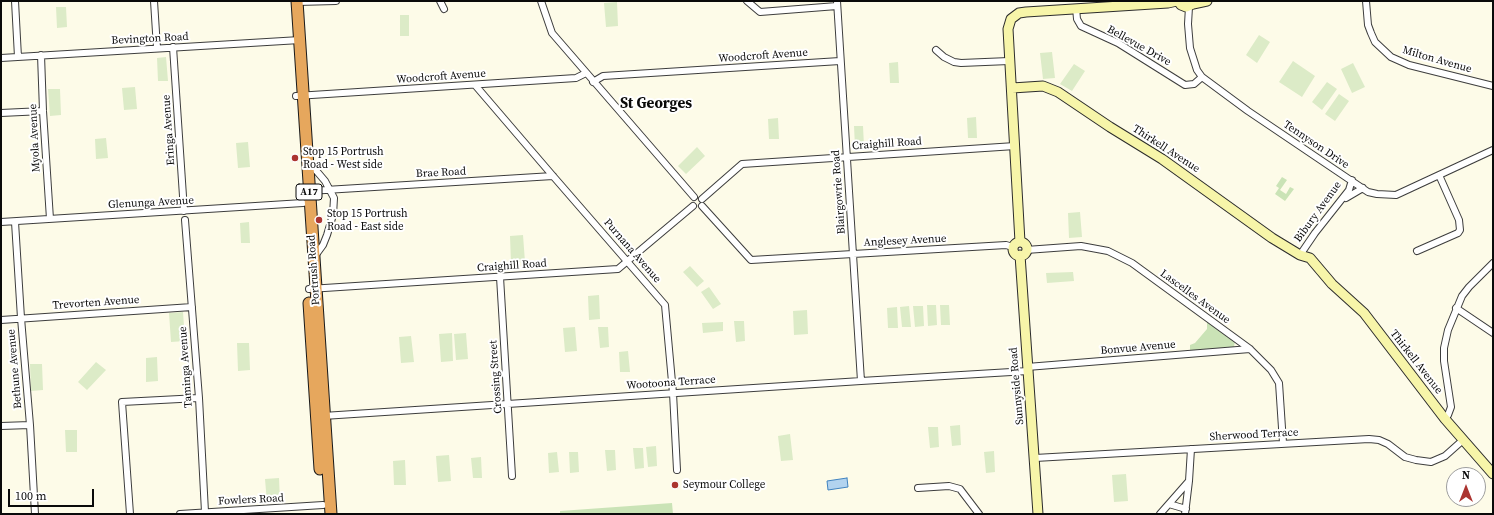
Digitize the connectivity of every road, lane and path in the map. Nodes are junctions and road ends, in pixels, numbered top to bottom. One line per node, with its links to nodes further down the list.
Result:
1 (15, 1): 20 (street)
2 (154, 1): 17 (street)
3 (295, 1): 4 (street); 15 (highway, Portrush Road / A17)
4 (336, 1)
5 (440, 1): 14 (street)
6 (541, 1): 24 (street)
7 (747, 1): 11 (street)
8 (1178, 1): 12 (street); 13 (street)
9 (1207, 1): 12 (street)
10 (1366, 1): 28 (street, Milton Avenue)
11 (837, 4): 22 (street, Blairgowrie Road)
12 (1192, 4): 25 (street, Tennyson Drive)
13 (1076, 8): 23 (street); 25 (street, Bellevue Drive)
14 (444, 9)
15 (296, 40): 16 (street, Bevington Road); 30 (highway, Portrush Road / A17)
16 (174, 47): 17 (street, Bevington Road); 49 (street, Eringa Avenue)
17 (157, 48): 19 (street, Bevington Road)
18 (936, 50): 23 (street)
19 (41, 56): 20 (street, Bevington Road); 31 (street, Myola Avenue)
20 (18, 57): 21 (street, Bevington Road)
21 (1, 58)
22 (840, 61): 26 (street, Woodcroft Avenue); 35 (street, Blairgowrie Road)
23 (1010, 61): 29 (street)
24 (586, 73): 26 (street); 27 (street, Woodcroft Avenue)
25 (1202, 77): 39 (street, Tennyson Drive)
26 (593, 82): 43 (street)
27 (475, 85): 30 (street, Woodcroft Avenue); 38 (street, Purnana Avenue)
28 (1493, 86)
29 (1012, 88): 33 (street); 58 (street, Thirkell Avenue)
30 (299, 96): 36 (highway, Portrush Road / A17); 46 (highway, Portrush Road / A17)
31 (43, 111): 32 (street); 50 (street, Myola Avenue)
32 (1, 113)
33 (1015, 146): 35 (street, Craighill Road); 54 (street)
34 (1493, 150): 37 (street, Tennyson Drive)
35 (846, 157): 44 (street, Craighill Road); 57 (street, Blairgowrie Road)
36 (307, 164): 41 (street); 42 (highway, Portrush Road / A17)
37 (1439, 175): 40 (street, Tennyson Drive); 55 (street)
38 (553, 176): 41 (street, Brae Road); 60 (street, Purnana Avenue)
39 (1352, 180): 40 (street, Tennyson Drive); 45 (street, Bibury Avenue)
40 (1363, 188): 45 (street)
41 (331, 190): 42 (street, Brae Road); 59 (street)
42 (309, 191): 59 (highway, Portrush Road / A17)
43 (694, 197): 44 (street); 47 (street)
44 (702, 199): 48 (street)
45 (1341, 201): 58 (street, Bibury Avenue)
46 (303, 203): 49 (street, Glenunga Avenue); 63 (highway, Portrush Road / A17)
47 (693, 206): 48 (street); 60 (street, Craighill Road)
48 (702, 206): 57 (street, Anglesey Avenue)
49 (184, 211): 50 (street, Glenunga Avenue)
50 (50, 219): 53 (street, Glenunga Avenue)
51 (185, 220): 64 (street, Taminga Avenue)
52 (1, 222): 53 (street, Glenunga Avenue)
53 (15, 222): 66 (street, Bethune Avenue)
54 (1017, 245): 56 (street); 57 (street, Anglesey Avenue)
55 (1417, 251)
56 (1023, 253): 69 (street, Lascelles Avenue); 70 (street, Sunnyside Road)
57 (853, 254): 71 (street, Blairgowrie Road)
58 (1300, 255): 76 (street, Thirkell Avenue)
59 (313, 258): 63 (highway, Portrush Road / A17)
60 (628, 262): 62 (street, Craighill Road); 72 (street, Purnana Avenue)
61 (1493, 263): 65 (street)
62 (500, 277): 63 (street, Craighill Road); 74 (street, Crossing Street)
63 (312, 289): 75 (highway, Portrush Road / A17)
64 (192, 307): 66 (street, Trevorten Avenue); 73 (street, Taminga Avenue)
65 (1456, 308): 68 (street); 76 (street)
66 (21, 318): 67 (street, Trevorten Avenue); 77 (street, Bethune Avenue)
67 (1, 320)
68 (1493, 333)
69 (1250, 349): 70 (street, Bonvue Avenue); 80 (street, Lascelles Avenue)
70 (1028, 369): 71 (street, Wootoona Terrace); 82 (street, Sunnyside Road)
71 (861, 381): 72 (street, Wootoona Terrace)
72 (673, 393): 74 (street, Wootoona Terrace); 83 (street, Purnana Avenue)
73 (199, 398): 90 (street, Taminga Avenue); 93 (street)
74 (508, 404): 75 (street, Wootoona Terrace); 85 (street, Crossing Street)
75 (320, 416): 89 (highway, Portrush Road / A17); 95 (highway, Portrush Road / A17)
76 (1445, 419): 79 (street, Thirkell Avenue)
77 (30, 425): 78 (street); 92 (street, Bethune Avenue)
78 (1, 426)
79 (1463, 440): 80 (street, Sherwood Terrace); 84 (street, Thirkell Avenue)
80 (1283, 443): 81 (street, Sherwood Terrace)
81 (1192, 449): 82 (street, Sherwood Terrace); 86 (street)
82 (1035, 458): 97 (street, Sunnyside Road)
83 (677, 470)
84 (1493, 474)
85 (512, 476)
86 (1189, 481): 88 (street); 91 (street)
87 (918, 488): 96 (street)
88 (1169, 504): 91 (street); 98 (street)
89 (323, 510): 90 (street, Fowlers Road)
90 (205, 512): 94 (street, Fowlers Road)
91 (1185, 512)
92 (35, 514)
93 (130, 514)
94 (180, 514)
95 (331, 514)
96 (979, 514)
97 (1038, 514)
98 (1160, 514)

